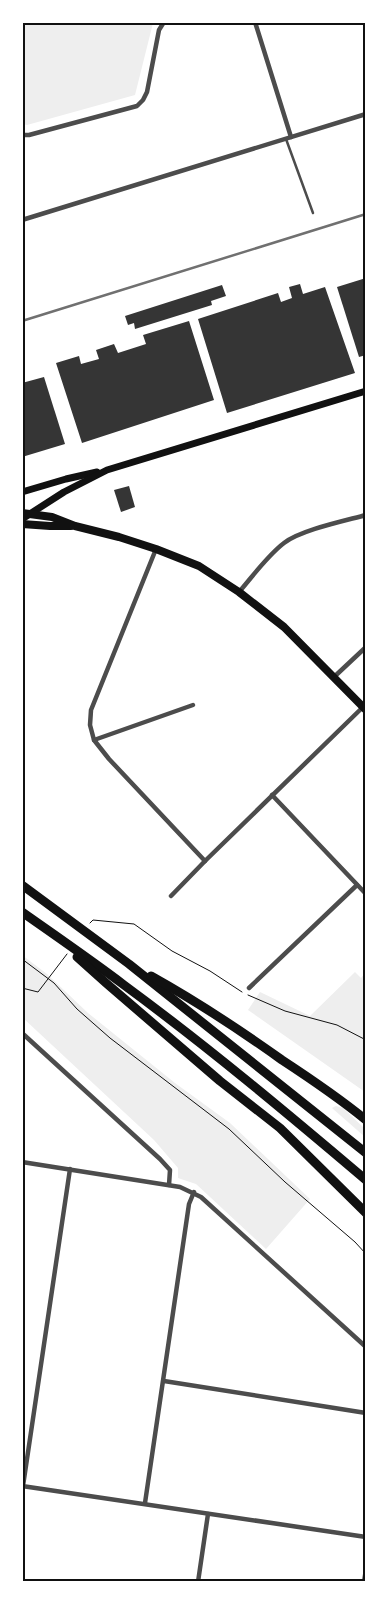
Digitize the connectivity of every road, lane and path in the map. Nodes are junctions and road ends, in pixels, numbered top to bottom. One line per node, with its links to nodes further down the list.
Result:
1 (164, 22): 4 (street)
2 (255, 22): 5 (street)
3 (366, 114): 5 (street)
4 (22, 135)
5 (288, 138): 6 (lane); 7 (street)
6 (313, 213)
7 (22, 220)
8 (366, 392): 9 (main road)
9 (107, 470): 10 (main road); 11 (main road)
10 (22, 492)
11 (27, 513): 13 (main road); 15 (main road)
12 (366, 514): 17 (street)
13 (22, 519)
14 (22, 524): 15 (main road)
15 (75, 526): 16 (main road)
16 (156, 549): 17 (main road); 22 (street)
17 (239, 592): 19 (main road)
18 (366, 646): 19 (street)
19 (334, 678): 21 (main road)
20 (193, 705): 22 (street)
21 (364, 709): 23 (street)
22 (94, 740): 24 (street)
23 (272, 795): 24 (street); 25 (street)
24 (205, 861): 28 (street)
25 (356, 884): 27 (street); 33 (street)
26 (22, 885): 32 (highway)
27 (366, 894)
28 (171, 896)
29 (22, 912): 30 (highway)
30 (52, 932): 39 (highway); 42 (highway)
31 (22, 959): 43 (path)
32 (129, 964): 35 (highway); 36 (highway)
33 (249, 988)
34 (22, 1034): 40 (street)
35 (366, 1120)
36 (366, 1153)
37 (22, 1162): 38 (street)
38 (70, 1170): 40 (street); 47 (street)
39 (366, 1180)
40 (169, 1185): 41 (street)
41 (194, 1192): 44 (street); 45 (street)
42 (366, 1213)
43 (366, 1254)
44 (366, 1347)
45 (164, 1381): 46 (street); 48 (street)
46 (366, 1413)
47 (23, 1486): 48 (street)
48 (145, 1503): 49 (street)
49 (208, 1514): 50 (street); 52 (street)
50 (366, 1537)
51 (366, 1569): 53 (street)
52 (198, 1582)
53 (364, 1582)

